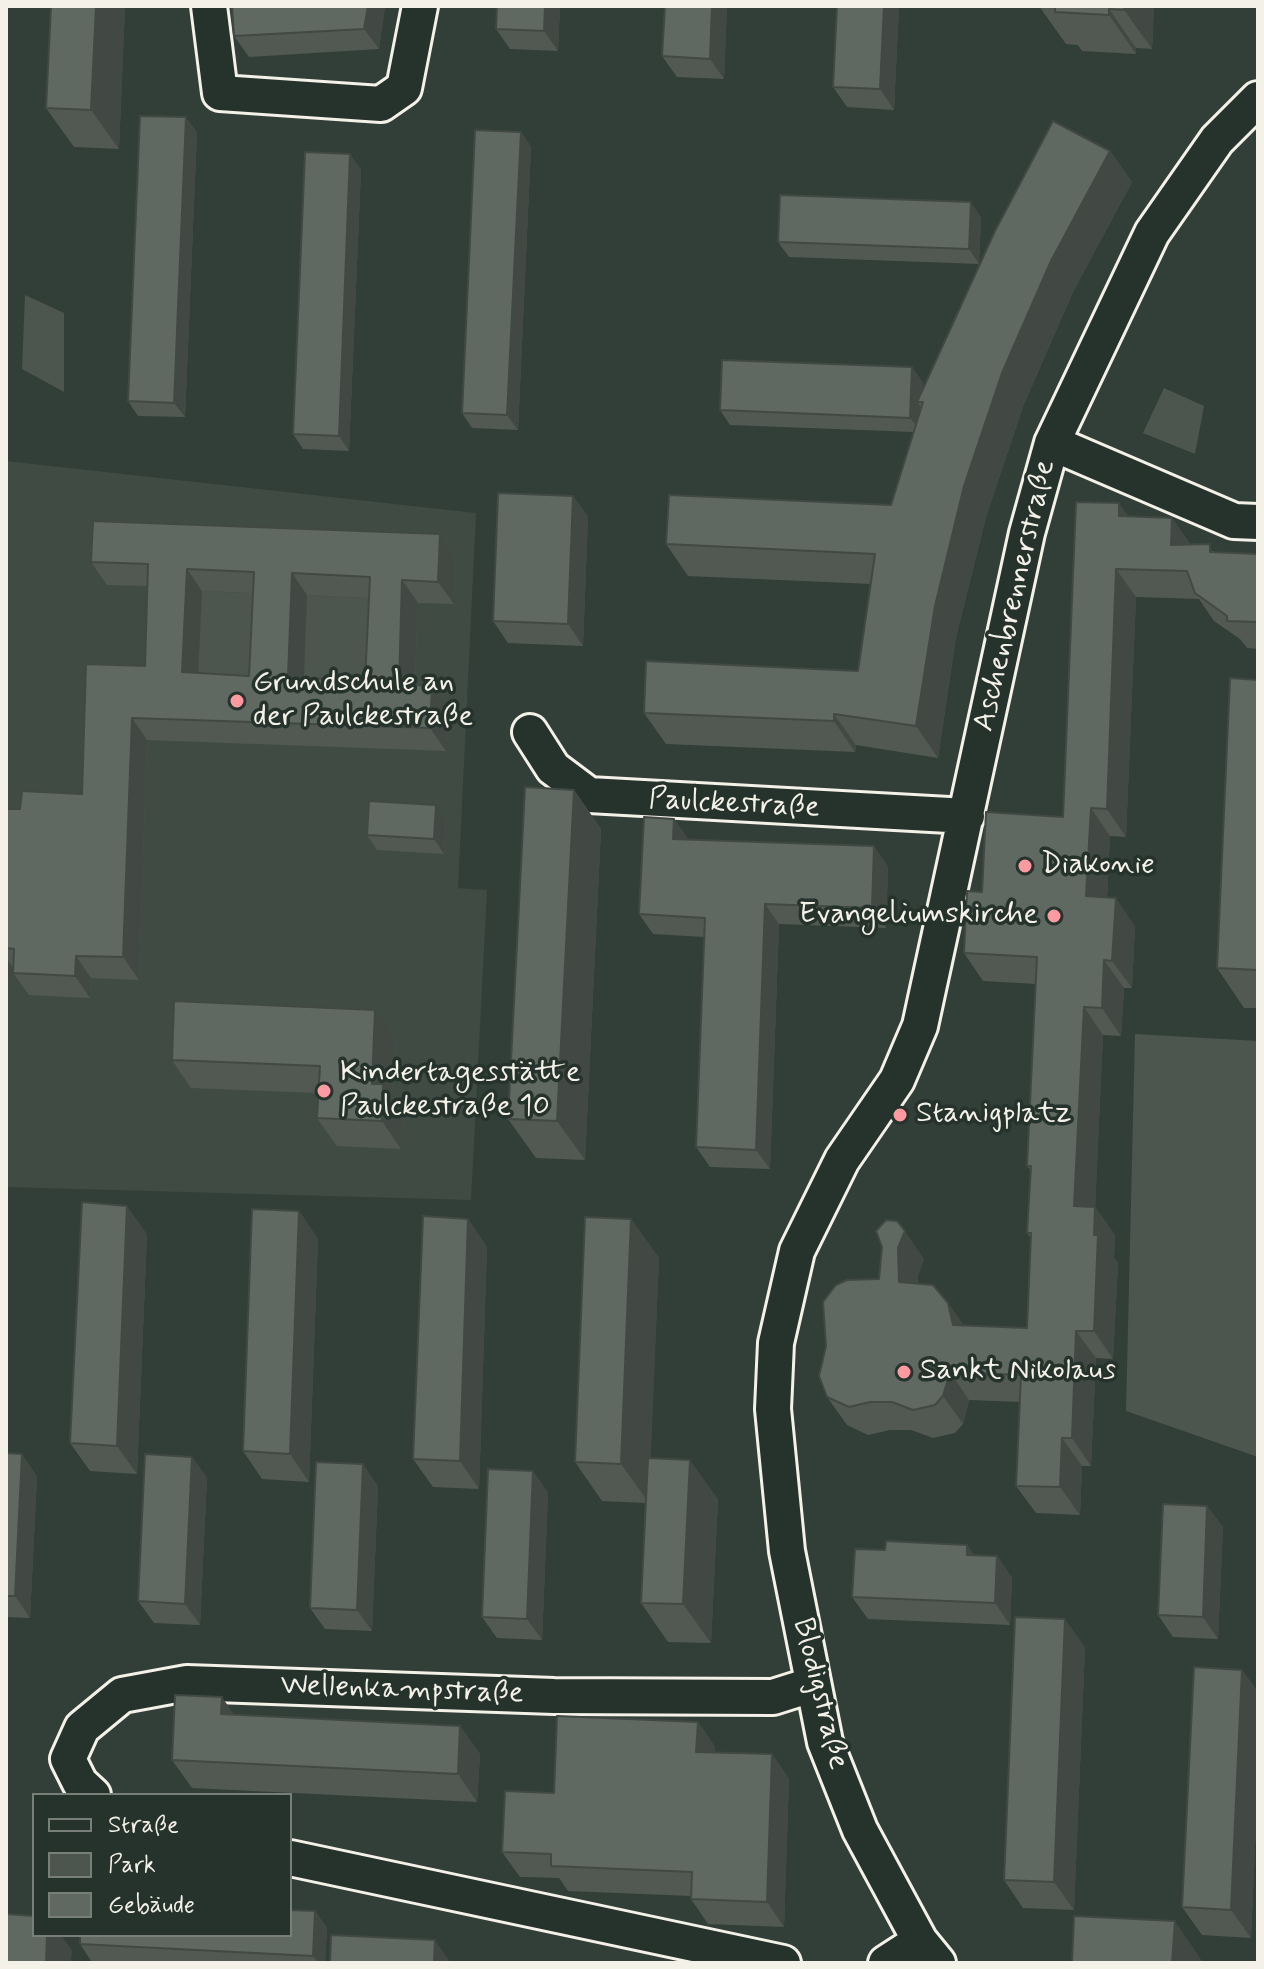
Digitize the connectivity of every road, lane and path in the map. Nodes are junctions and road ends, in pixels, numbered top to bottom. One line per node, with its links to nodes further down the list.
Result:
1 (209, 6): 2 (street)
2 (420, 6)
3 (1258, 99): 4 (street, Aschenbrennerstraße)
4 (1052, 443): 5 (street); 7 (street, Aschenbrennerstraße)
5 (1258, 522)
6 (530, 732): 7 (street, Paulckestraße)
7 (967, 816): 8 (street, Blodigstraße)
8 (811, 1685): 9 (street, Wellenkampstraße); 11 (street, Blodigstraße)
9 (91, 1793)
10 (292, 1858): 12 (street)
11 (929, 1952): 13 (street)
12 (783, 1963)
13 (886, 1963)

